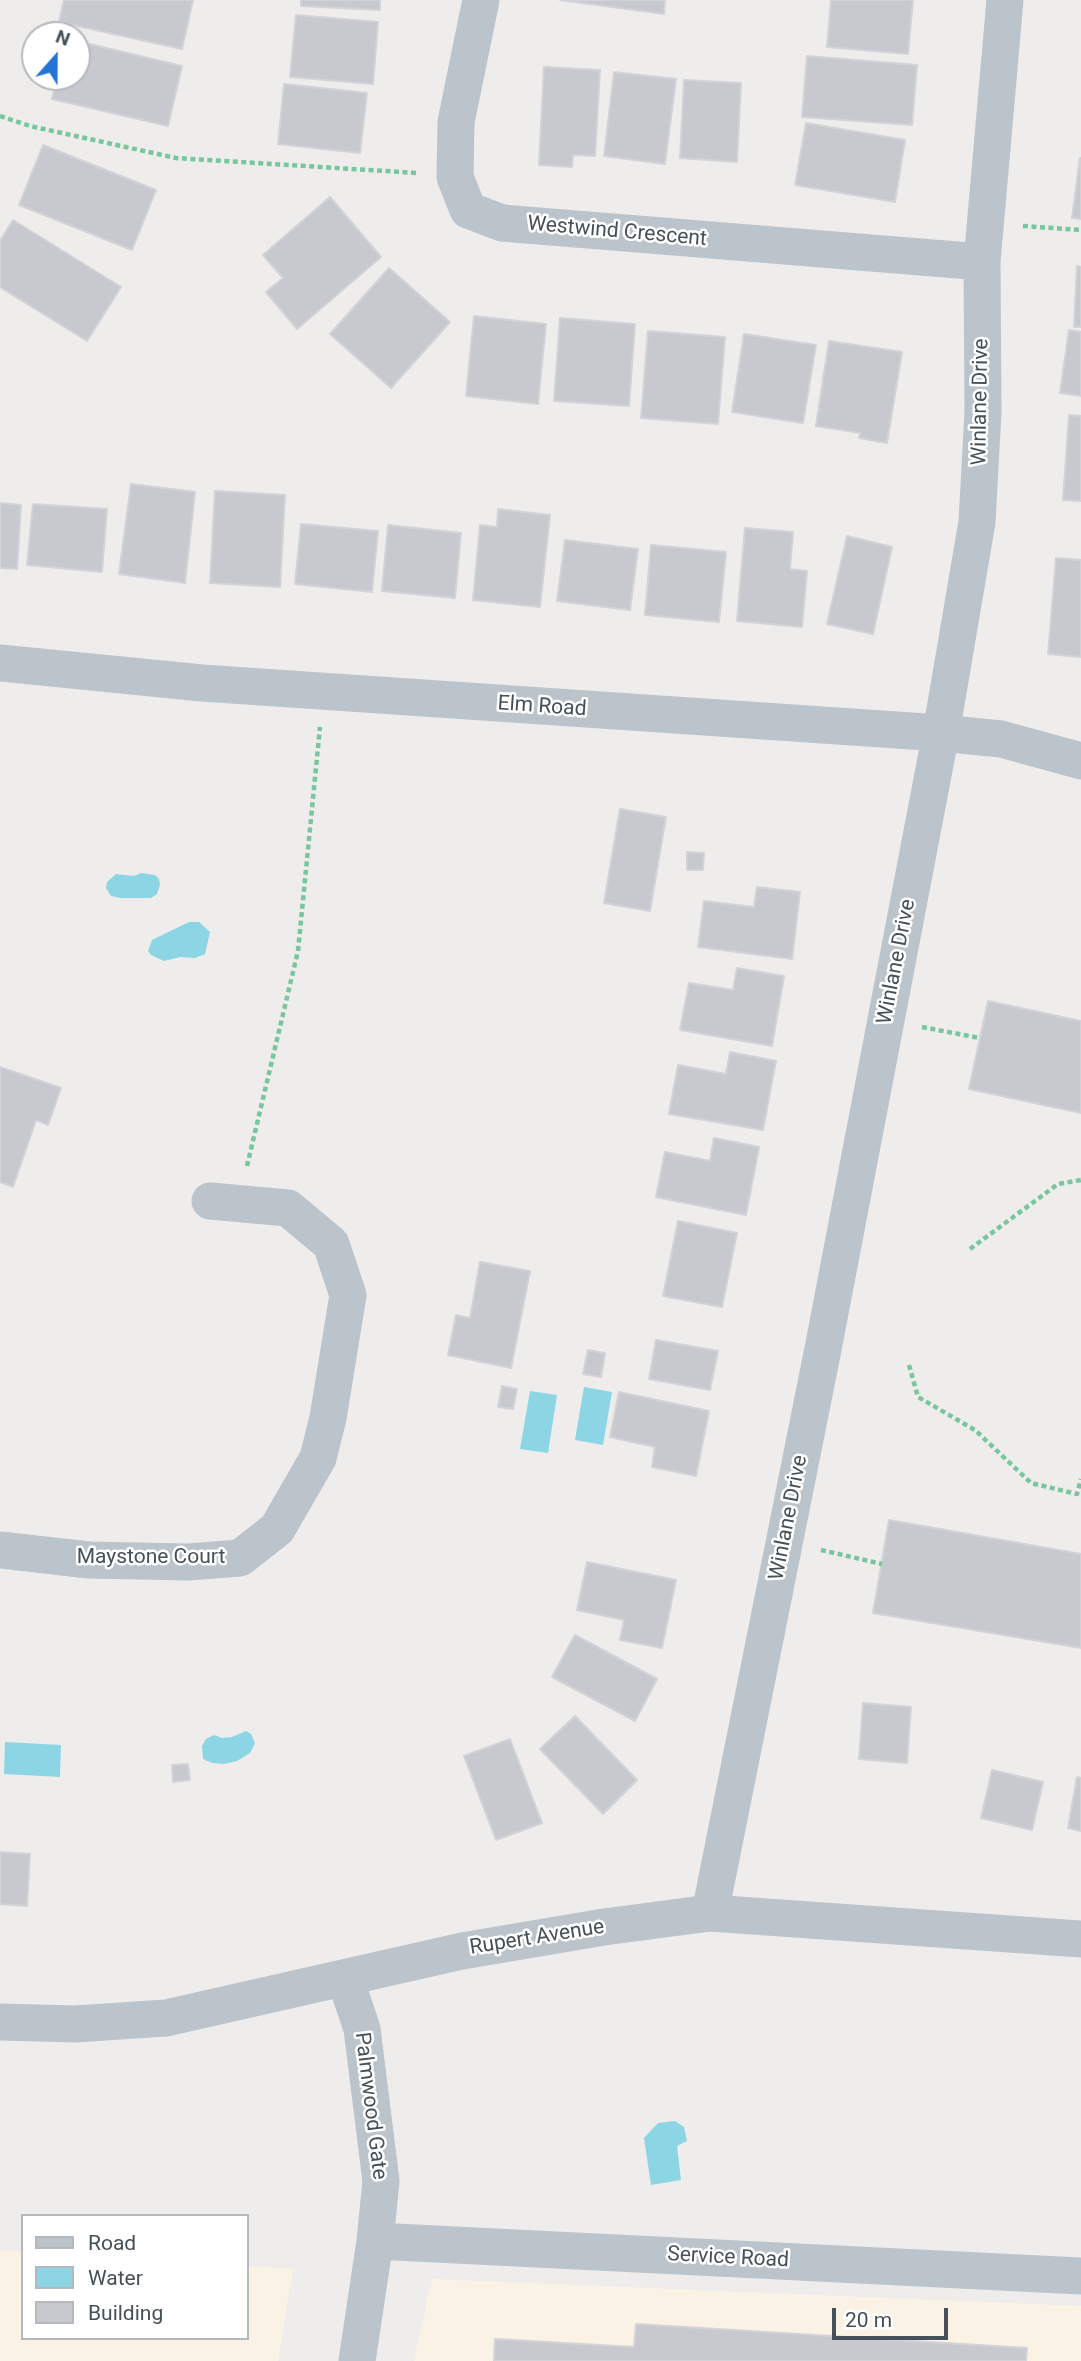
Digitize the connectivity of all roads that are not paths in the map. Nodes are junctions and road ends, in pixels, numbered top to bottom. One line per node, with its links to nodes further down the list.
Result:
1 (481, 0): 3 (street, Westwind Crescent)
2 (1004, 0): 3 (street, Winlane Drive)
3 (982, 262): 5 (street, Winlane Drive)
4 (0, 663): 5 (street, Elm Road)
5 (941, 733): 6 (street, Elm Road); 9 (street, Winlane Drive)
6 (1081, 761)
7 (224, 1202): 8 (street, Maystone Court)
8 (0, 1550)
9 (710, 1913): 10 (street, Rupert Avenue); 11 (street, Rupert Avenue)
10 (1081, 1939)
11 (345, 1978): 12 (street, Rupert Avenue); 13 (street, Palmwood Gate)
12 (0, 2022)
13 (375, 2241): 14 (street, Service Road); 15 (street, Palmwood Gate)
14 (1081, 2276)
15 (357, 2361)

